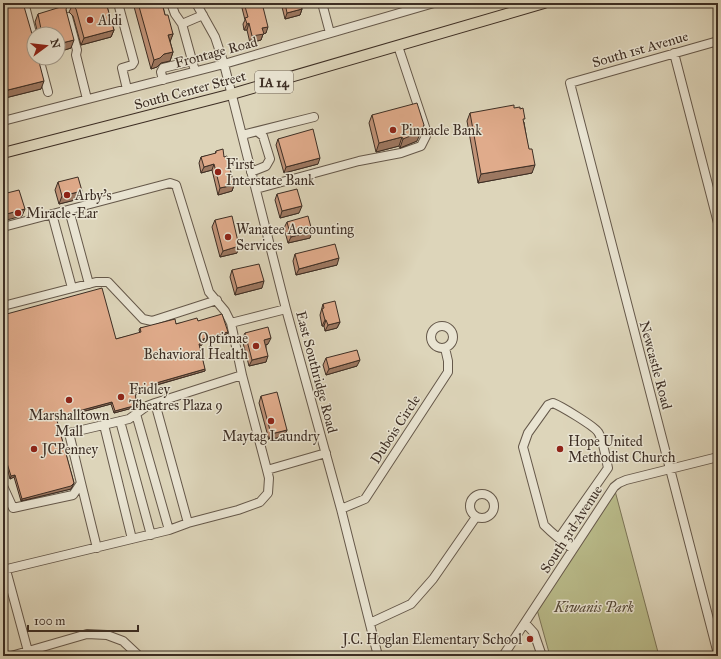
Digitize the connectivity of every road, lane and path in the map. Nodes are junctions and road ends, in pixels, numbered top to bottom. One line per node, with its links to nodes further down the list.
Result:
1 (118, 3): 22 (street)
2 (171, 3): 10 (street)
3 (196, 3): 8 (street, East Southridge Road)
4 (322, 3): 12 (street)
5 (434, 3): 12 (street, Frontage Road)
6 (544, 3): 14 (main road, South Center Street / IA 14)
7 (3, 7): 11 (street)
8 (203, 15): 10 (street); 17 (street, East Southridge Road)
9 (68, 17): 25 (street)
10 (182, 24): 16 (street)
11 (30, 26)
12 (330, 33): 17 (street, Frontage Road)
13 (718, 41): 15 (street, South 1st Avenue)
14 (398, 46): 24 (main road, South Center Street / IA 14); 32 (street)
15 (674, 53): 21 (street, South 1st Avenue); 35 (street)
16 (192, 61): 19 (street); 20 (street)
17 (224, 64): 19 (street, Frontage Road); 24 (street, East Southridge Road)
18 (41, 66): 23 (street)
19 (195, 71): 20 (street, Frontage Road)
20 (163, 80): 22 (street, Frontage Road)
21 (570, 83): 52 (street, Newcastle Road)
22 (127, 89): 25 (street, Frontage Road)
23 (48, 92)
24 (232, 94): 29 (street, East Southridge Road); 30 (main road, South Center Street / IA 14)
25 (87, 99): 27 (street, Frontage Road)
26 (314, 117): 28 (street)
27 (3, 121)
28 (258, 132): 29 (street); 31 (street)
29 (242, 135): 31 (street, East Southridge Road)
30 (3, 153)
31 (251, 172): 32 (street, East Southridge Road)
32 (256, 189): 41 (street, East Southridge Road)
33 (69, 210): 34 (street); 37 (street); 39 (street)
34 (52, 214): 36 (street); 38 (street)
35 (718, 224)
36 (3, 227)
37 (89, 284): 38 (street); 39 (street)
38 (72, 288): 40 (street)
39 (217, 300): 42 (street)
40 (3, 306)
41 (286, 309): 42 (street); 49 (street, East Southridge Road)
42 (231, 323): 44 (street)
43 (445, 348): 55 (street, Dubois Circle)
44 (242, 375): 45 (street); 51 (street)
45 (155, 403): 46 (street); 57 (street)
46 (136, 414): 47 (street); 58 (street)
47 (120, 421): 48 (street); 59 (street)
48 (104, 425): 53 (street); 61 (street)
49 (326, 453): 51 (street); 55 (street, East Southridge Road)
50 (718, 457): 52 (street, South 3rd Avenue)
51 (267, 470): 57 (street)
52 (670, 470): 63 (street, South 3rd Avenue); 68 (street, Newcastle Road)
53 (82, 483): 54 (street); 62 (street)
54 (3, 486)
55 (341, 509): 65 (street, East Southridge Road)
56 (476, 517): 65 (street)
57 (188, 523): 58 (street)
58 (169, 530): 59 (street)
59 (151, 535): 61 (street)
60 (559, 538): 60 (street); 63 (street)
61 (132, 539): 62 (street)
62 (97, 548): 64 (street)
63 (573, 549): 66 (street, South 3rd Avenue)
64 (5, 570): 67 (street)
65 (370, 623): 71 (street, East Southridge Road)
66 (525, 623): 72 (street, South 3rd Avenue); 73 (street)
67 (29, 654): 69 (street); 70 (street)
68 (718, 654)
69 (138, 655)
70 (11, 656)
71 (378, 656)
72 (503, 656)
73 (542, 656)

